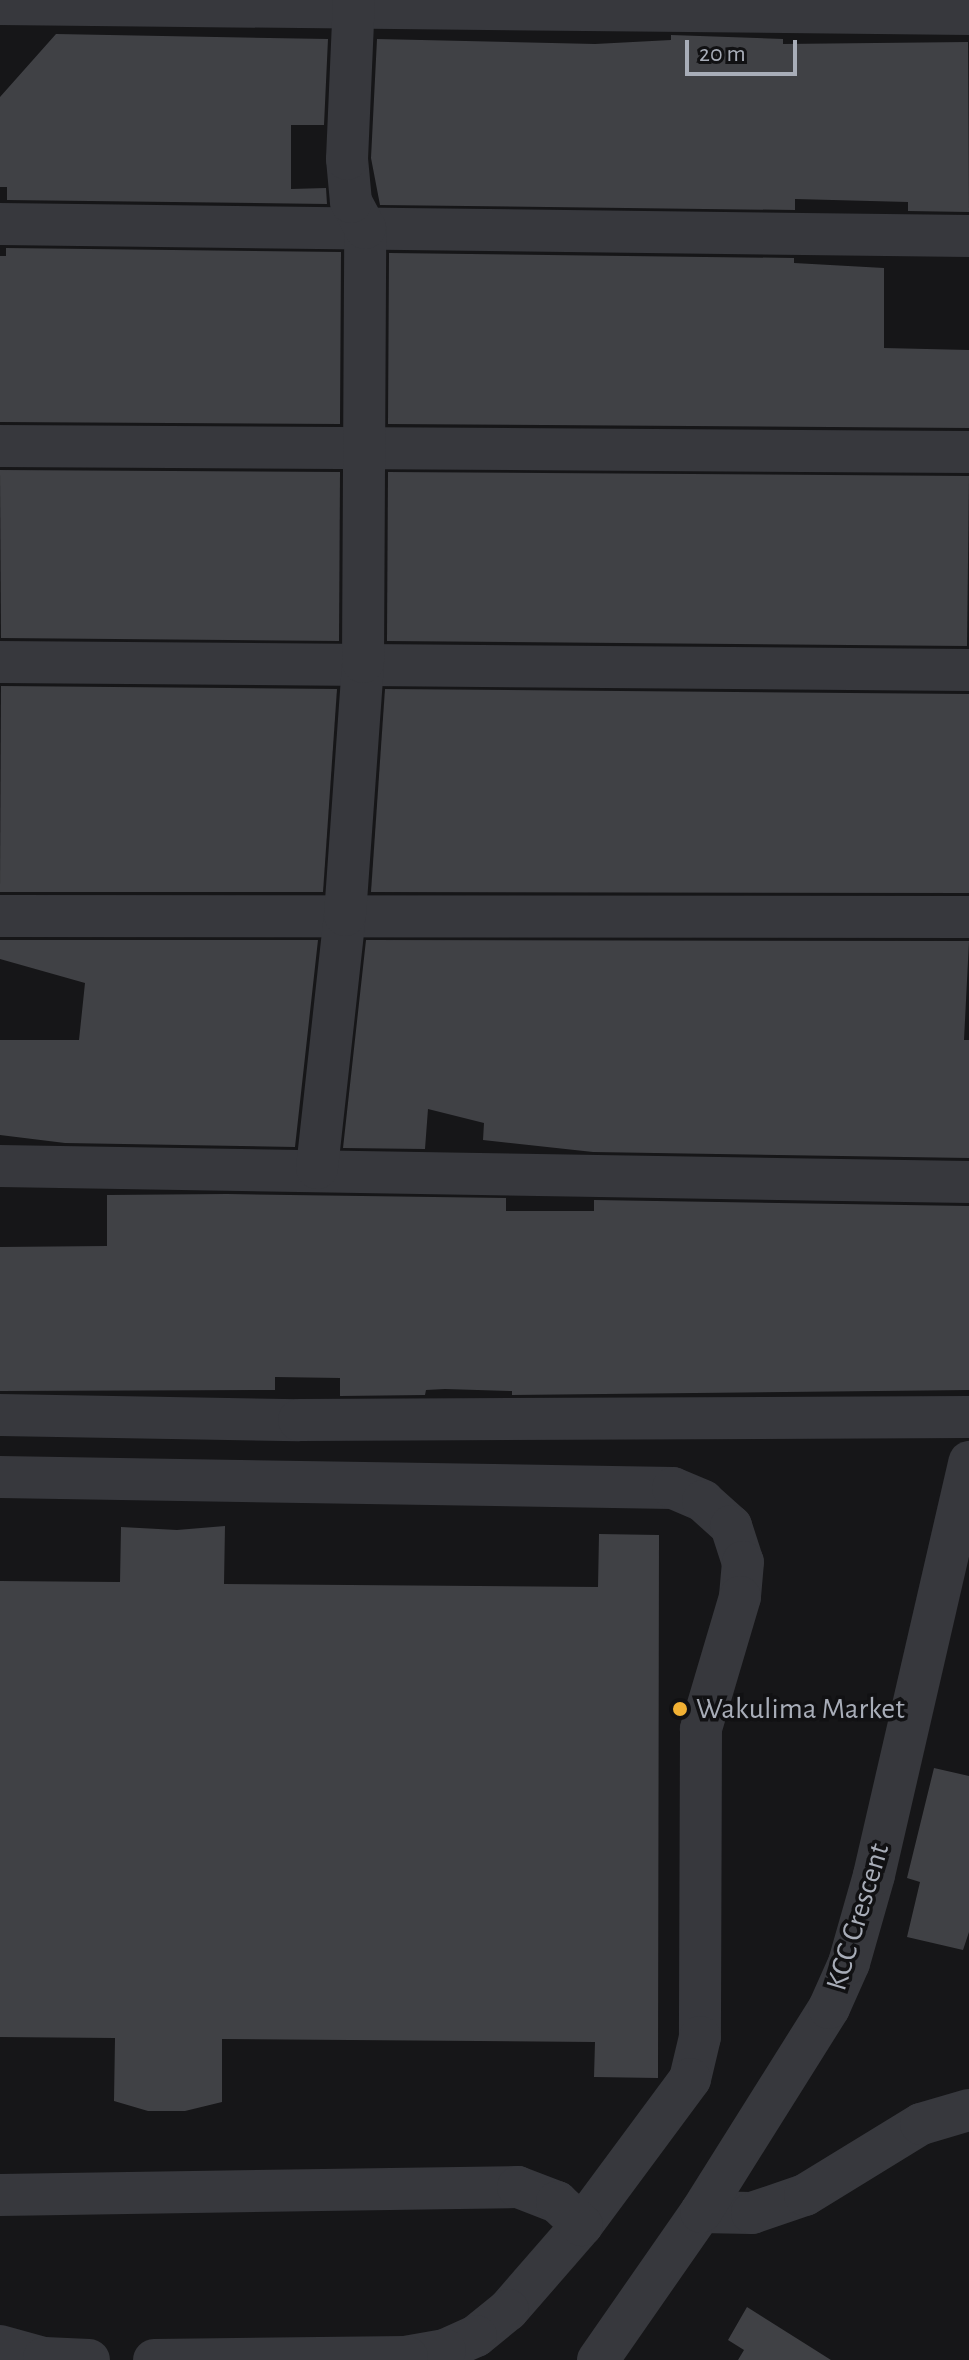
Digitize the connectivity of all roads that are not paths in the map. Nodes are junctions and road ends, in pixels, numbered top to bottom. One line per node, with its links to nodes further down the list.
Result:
1 (0, 4): 2 (street)
2 (354, 4): 3 (street); 5 (street)
3 (969, 14)
4 (0, 224): 5 (street)
5 (365, 228): 6 (street); 8 (street)
6 (969, 236)
7 (0, 446): 8 (street)
8 (362, 451): 9 (street); 11 (street)
9 (969, 452)
10 (0, 662): 11 (street)
11 (363, 662): 12 (street); 13 (street)
12 (969, 670)
13 (345, 915): 14 (street); 15 (street); 17 (street)
14 (0, 916)
15 (969, 917)
16 (0, 1166): 17 (street)
17 (317, 1168): 18 (street)
18 (969, 1182)
19 (0, 1415): 20 (street)
20 (969, 1417)
21 (969, 1462): 25 (street, KCC Crescent)
22 (0, 1477): 26 (street)
23 (969, 2110): 25 (street)
24 (0, 2195): 26 (street)
25 (701, 2212): 30 (street, KCC Crescent)
26 (582, 2225): 29 (street)
27 (0, 2346): 28 (street)
28 (89, 2360)
29 (154, 2360)
30 (598, 2360)

